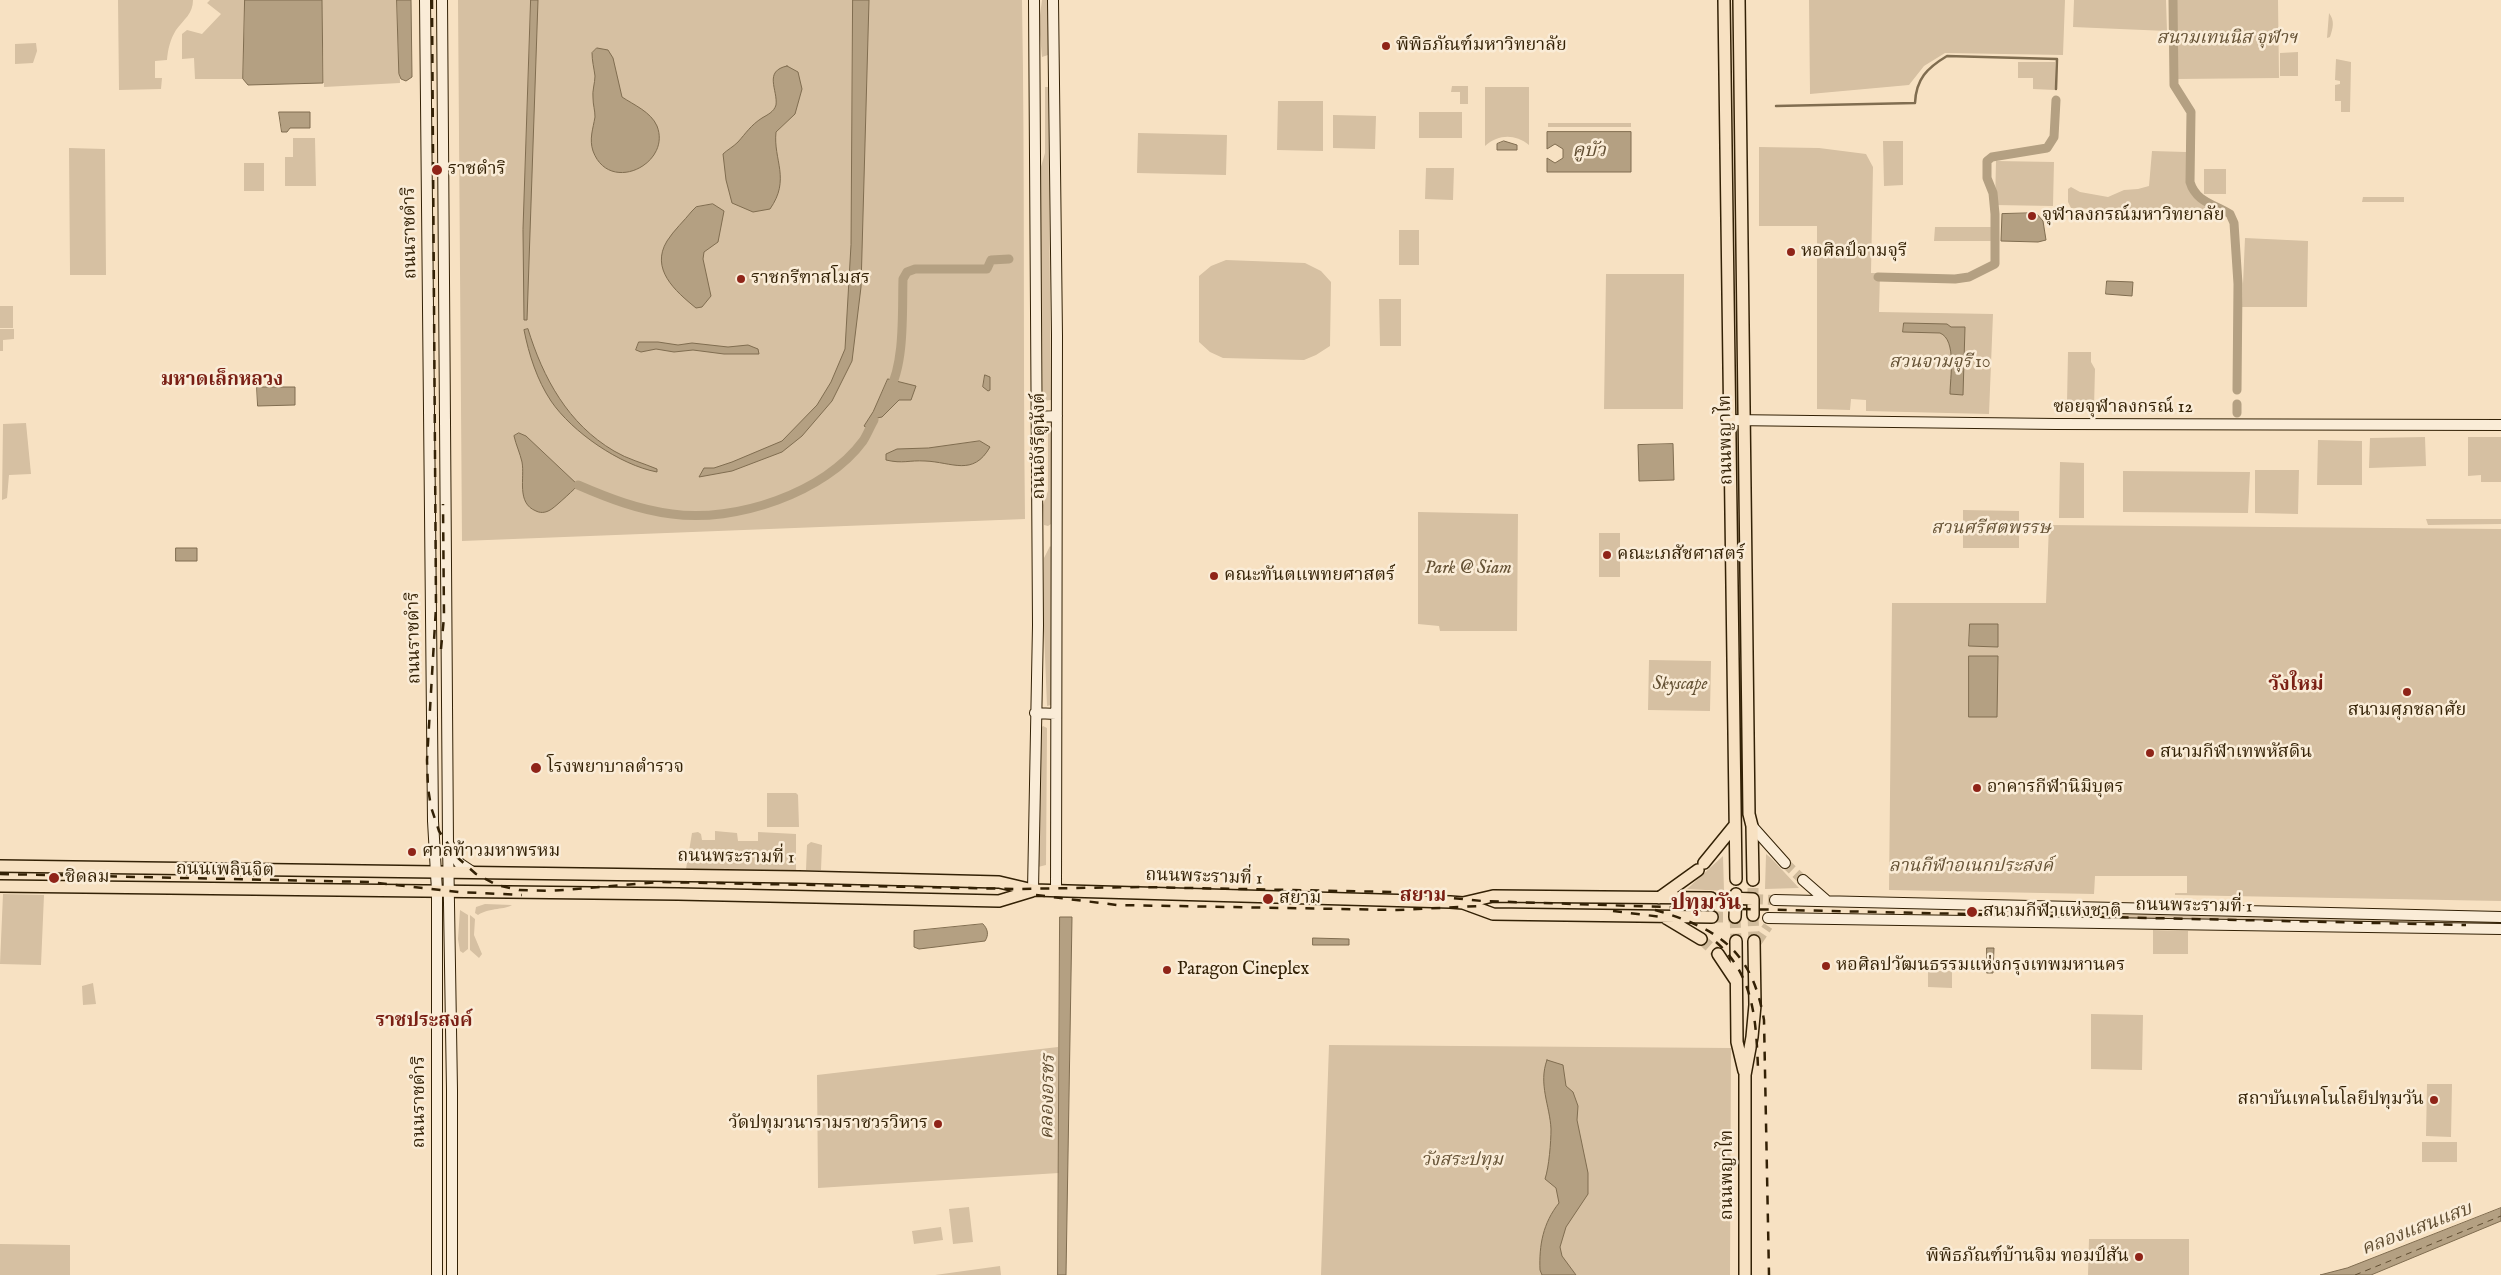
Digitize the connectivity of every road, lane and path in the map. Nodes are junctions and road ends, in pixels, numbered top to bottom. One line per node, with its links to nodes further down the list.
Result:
1 (425, 0): 9 (main road, ถนนราชดำริ)
2 (442, 0): 10 (main road, ถนนราชดำริ)
3 (1034, 0): 7 (main road, ถนนอังรีดูนังต์)
4 (1053, 0): 8 (main road, ถนนอังรีดูนังต์)
5 (1724, 0): 14 (main road, ถนนพญาไท)
6 (1739, 0): 13 (main road, ถนนพญาไท)
7 (1034, 73): 8 (main road); 12 (main road, ถนนอังรีดูนังต์)
8 (1054, 73): 11 (main road, ถนนอังรีดูนังต์)
9 (428, 287): 10 (main road); 16 (main road, ถนนราชดำริ)
10 (445, 287): 17 (main road, ถนนราชดำริ)
11 (1057, 416): 12 (main road); 19 (main road, ถนนอังรีดูนังต์)
12 (1036, 417): 18 (main road, ถนนอังรีดูนังต์)
13 (1744, 419): 14 (main road, ซอยจุฬาลงกรณ์ 12); 15 (main road, ซอยจุฬาลงกรณ์ 12); 27 (main road, ถนนพญาไท)
14 (1730, 420): 26 (main road, ถนนพญาไท)
15 (2501, 425)
16 (430, 476): 17 (main road); 20 (main road, ถนนราชดำริ)
17 (446, 476): 21 (main road, ถนนราชดำริ)
18 (1038, 538): 19 (main road); 24 (main road, ถนนอังรีดูนังต์)
19 (1057, 538): 25 (main road, ถนนอังรีดูนังต์)
20 (432, 653): 21 (main road); 22 (main road, ถนนราชดำริ)
21 (448, 653): 23 (main road, ถนนราชดำริ)
22 (432, 699): 23 (main road); 33 (main road, ถนนราชดำริ)
23 (448, 707): 28 (main road, ถนนราชดำริ)
24 (1035, 712): 25 (main road); 40 (main road, ถนนอังรีดูนังต์)
25 (1056, 714): 43 (main road, ถนนอังรีดูนังต์)
26 (1734, 825): 30 (main road, ถนนพญาไท); 44 (main road)
27 (1752, 826): 29 (main road, ถนนพญาไท); 31 (main road)
28 (448, 842): 34 (main road, ถนนราชดำริ); 35 (main road)
29 (1753, 858): 30 (main road); 37 (main road, ถนนพญาไท)
30 (1735, 860): 36 (main road, ถนนพญาไท)
31 (1785, 864)
32 (0, 866): 33 (main road, ถนนเพลินจิต)
33 (436, 871): 34 (main road, ถนนพระรามที่ 1); 41 (main road, ถนนราชดำริ)
34 (449, 871): 35 (main road, ถนนพระรามที่ 1); 42 (main road, ถนนราชดำริ)
35 (471, 871): 40 (main road, ถนนพระรามที่ 1)
36 (1736, 879)
37 (1753, 880)
38 (1803, 880): 47 (main road)
39 (0, 886): 41 (main road, ถนนเพลินจิต)
40 (1034, 890): 42 (main road, ถนนพระรามที่ 1); 43 (main road, ถนนพระรามที่ 1)
41 (437, 891): 42 (main road, ถนนเพลินจิต); 61 (main road, ถนนราชดำริ)
42 (449, 891): 62 (main road, ถนนราชดำริ)
43 (1056, 891): 48 (main road, ถนนพระรามที่ 1)
44 (1660, 898): 45 (main road, ถนนพระรามที่ 1); 48 (main road, ถนนพระรามที่ 1)
45 (1711, 898)
46 (1775, 900): 47 (main road, ถนนพระรามที่ 1)
47 (1827, 901): 51 (main road, ถนนพระรามที่ 1)
48 (1463, 903): 50 (main road, ถนนพระรามที่ 1)
49 (1751, 916): 49 (main road)
50 (1665, 917): 52 (main road, ถนนพระรามที่ 1); 55 (main road)
51 (2501, 917)
52 (1712, 918)
53 (1768, 922): 54 (main road, ถนนพระรามที่ 1)
54 (2501, 929)
55 (1701, 939)
56 (1736, 941): 59 (main road, ถนนพญาไท)
57 (1755, 944): 60 (main road, ถนนพญาไท)
58 (1718, 954): 59 (main road)
59 (1737, 983): 60 (main road, ถนนพญาไท)
60 (1745, 1075): 69 (main road, ถนนพญาไท)
61 (437, 1131): 62 (main road); 63 (main road, ถนนราชดำริ)
62 (452, 1131): 64 (main road, ถนนราชดำริ)
63 (437, 1189): 64 (main road); 65 (main road, ถนนราชดำริ)
64 (452, 1190): 66 (main road, ถนนราชดำริ)
65 (437, 1204): 66 (main road); 67 (main road, ถนนราชดำริ)
66 (452, 1204): 68 (main road, ถนนราชดำริ)
67 (437, 1275)
68 (452, 1275)
69 (1746, 1275)

